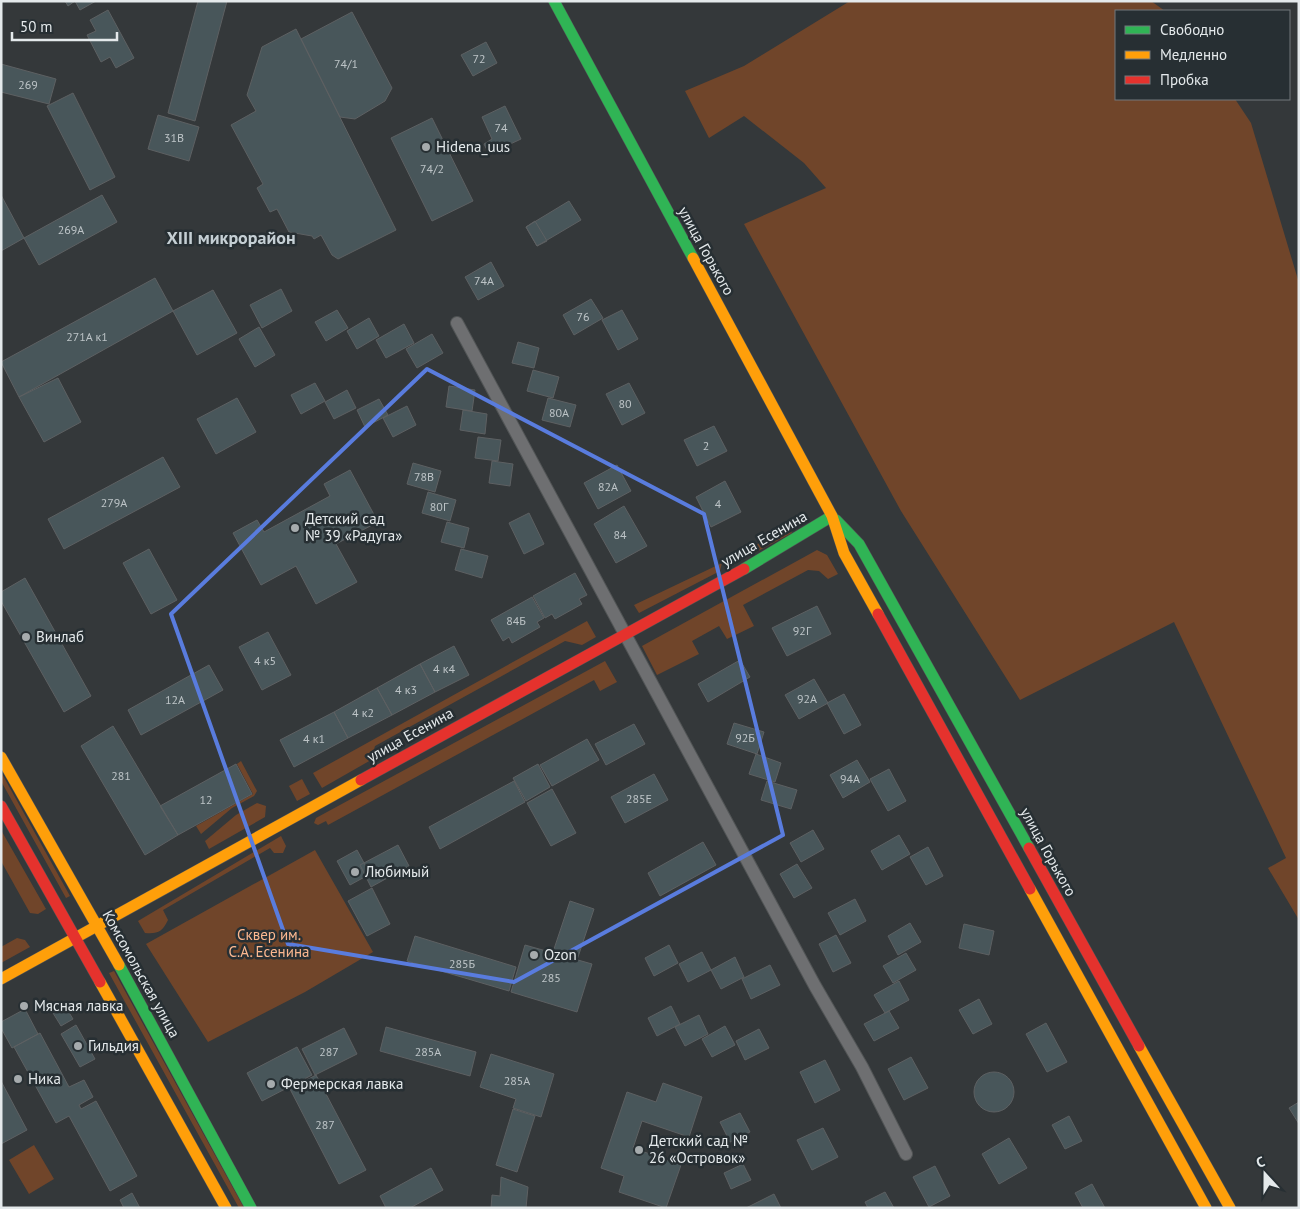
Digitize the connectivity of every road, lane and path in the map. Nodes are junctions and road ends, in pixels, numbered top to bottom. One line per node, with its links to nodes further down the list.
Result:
1 (554, 1): 3 (main road, улица Горького)
2 (458, 323): 4 (street)
3 (832, 516): 4 (main road, улица Есенина); 13 (main road, улица Горького); 14 (main road, улица Горького)
4 (626, 633): 7 (main road, улица Есенина); 10 (street)
5 (1, 757): 7 (main road, Комсомольская улица)
6 (1, 806): 8 (main road)
7 (98, 926): 8 (main road, улица Есенина); 12 (main road, Комсомольская улица)
8 (74, 939): 9 (main road, улица Есенина); 11 (main road)
9 (1, 979)
10 (906, 1154)
11 (226, 1208)
12 (251, 1208)
13 (1206, 1208)
14 (1230, 1208)

